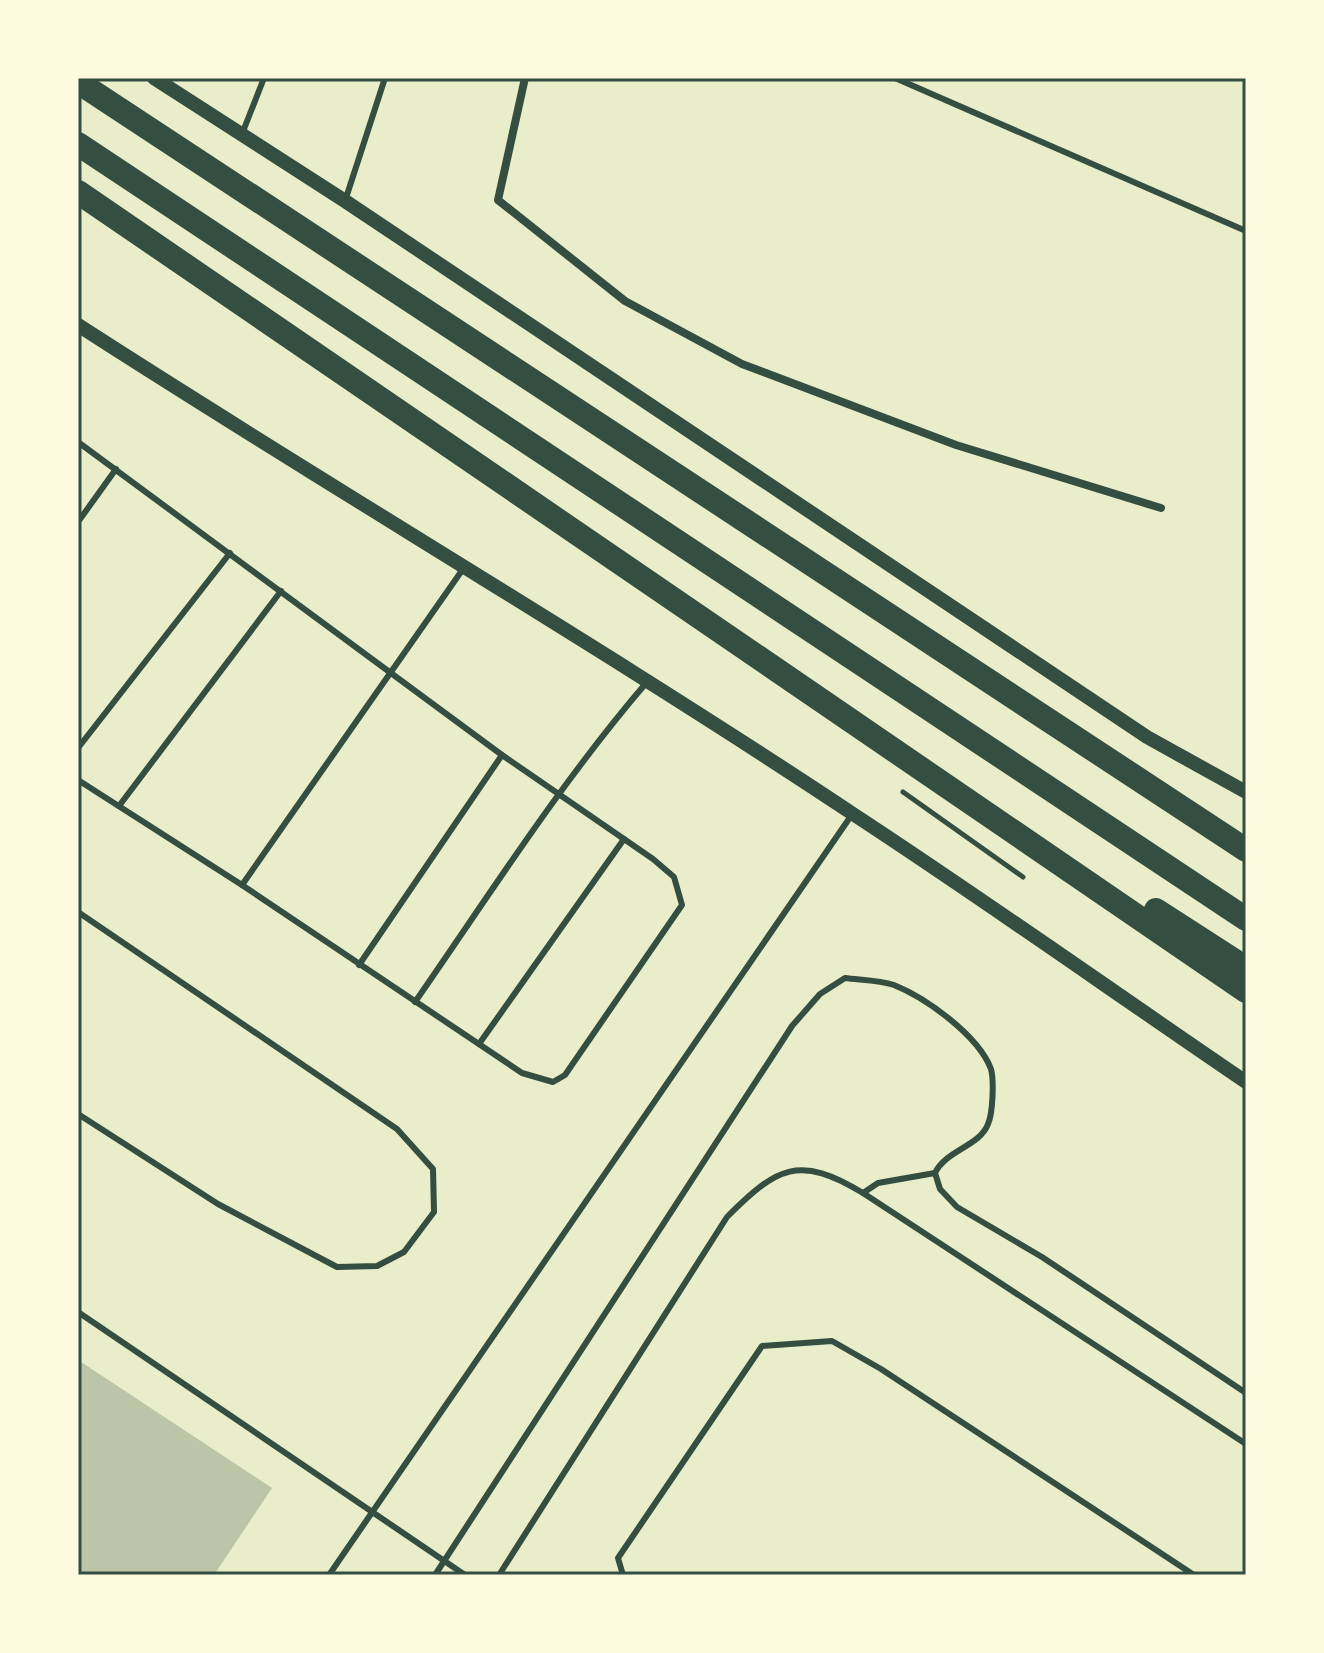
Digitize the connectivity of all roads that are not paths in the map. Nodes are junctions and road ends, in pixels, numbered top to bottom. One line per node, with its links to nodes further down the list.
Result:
1 (154, 78): 7 (street)
2 (264, 78): 7 (lane)
3 (385, 78): 11 (lane)
4 (525, 78): 16 (street)
5 (895, 78): 12 (lane)
6 (78, 82): 31 (highway)
7 (241, 136): 11 (street)
8 (78, 144): 34 (highway)
9 (78, 178): 36 (highway)
10 (78, 192): 37 (highway)
11 (345, 201): 26 (street)
12 (1246, 231)
13 (78, 325): 19 (street)
14 (78, 442): 15 (lane)
15 (116, 469): 17 (lane); 18 (lane)
16 (1161, 508)
17 (78, 522)
18 (230, 553): 20 (lane); 23 (lane)
19 (465, 566): 21 (lane); 22 (street)
20 (281, 591): 21 (lane); 28 (lane)
21 (392, 672): 24 (lane); 32 (lane)
22 (647, 682): 27 (lane); 29 (street)
23 (78, 748)
24 (502, 755): 27 (lane); 35 (lane)
25 (78, 780): 28 (lane)
26 (1246, 792)
27 (559, 794): 30 (lane); 38 (lane)
28 (119, 806): 32 (lane)
29 (853, 813): 40 (street); 47 (lane)
30 (624, 839): 39 (lane); 39 (lane)
31 (1246, 850)
32 (242, 885): 35 (lane)
33 (78, 912): 41 (lane)
34 (1246, 919)
35 (359, 965): 38 (lane)
36 (1246, 968)
37 (1246, 991)
38 (415, 1002): 39 (lane)
39 (479, 1044)
40 (1246, 1082)
41 (78, 1114)
42 (935, 1173): 43 (lane); 45 (lane); 49 (lane)
43 (863, 1193): 46 (lane); 51 (lane)
44 (78, 1312): 47 (lane)
45 (1246, 1393)
46 (1246, 1444)
47 (372, 1511): 48 (lane); 50 (lane)
48 (329, 1575)
49 (435, 1575)
50 (465, 1575)
51 (499, 1575)
52 (623, 1575): 53 (lane)
53 (1194, 1575)

